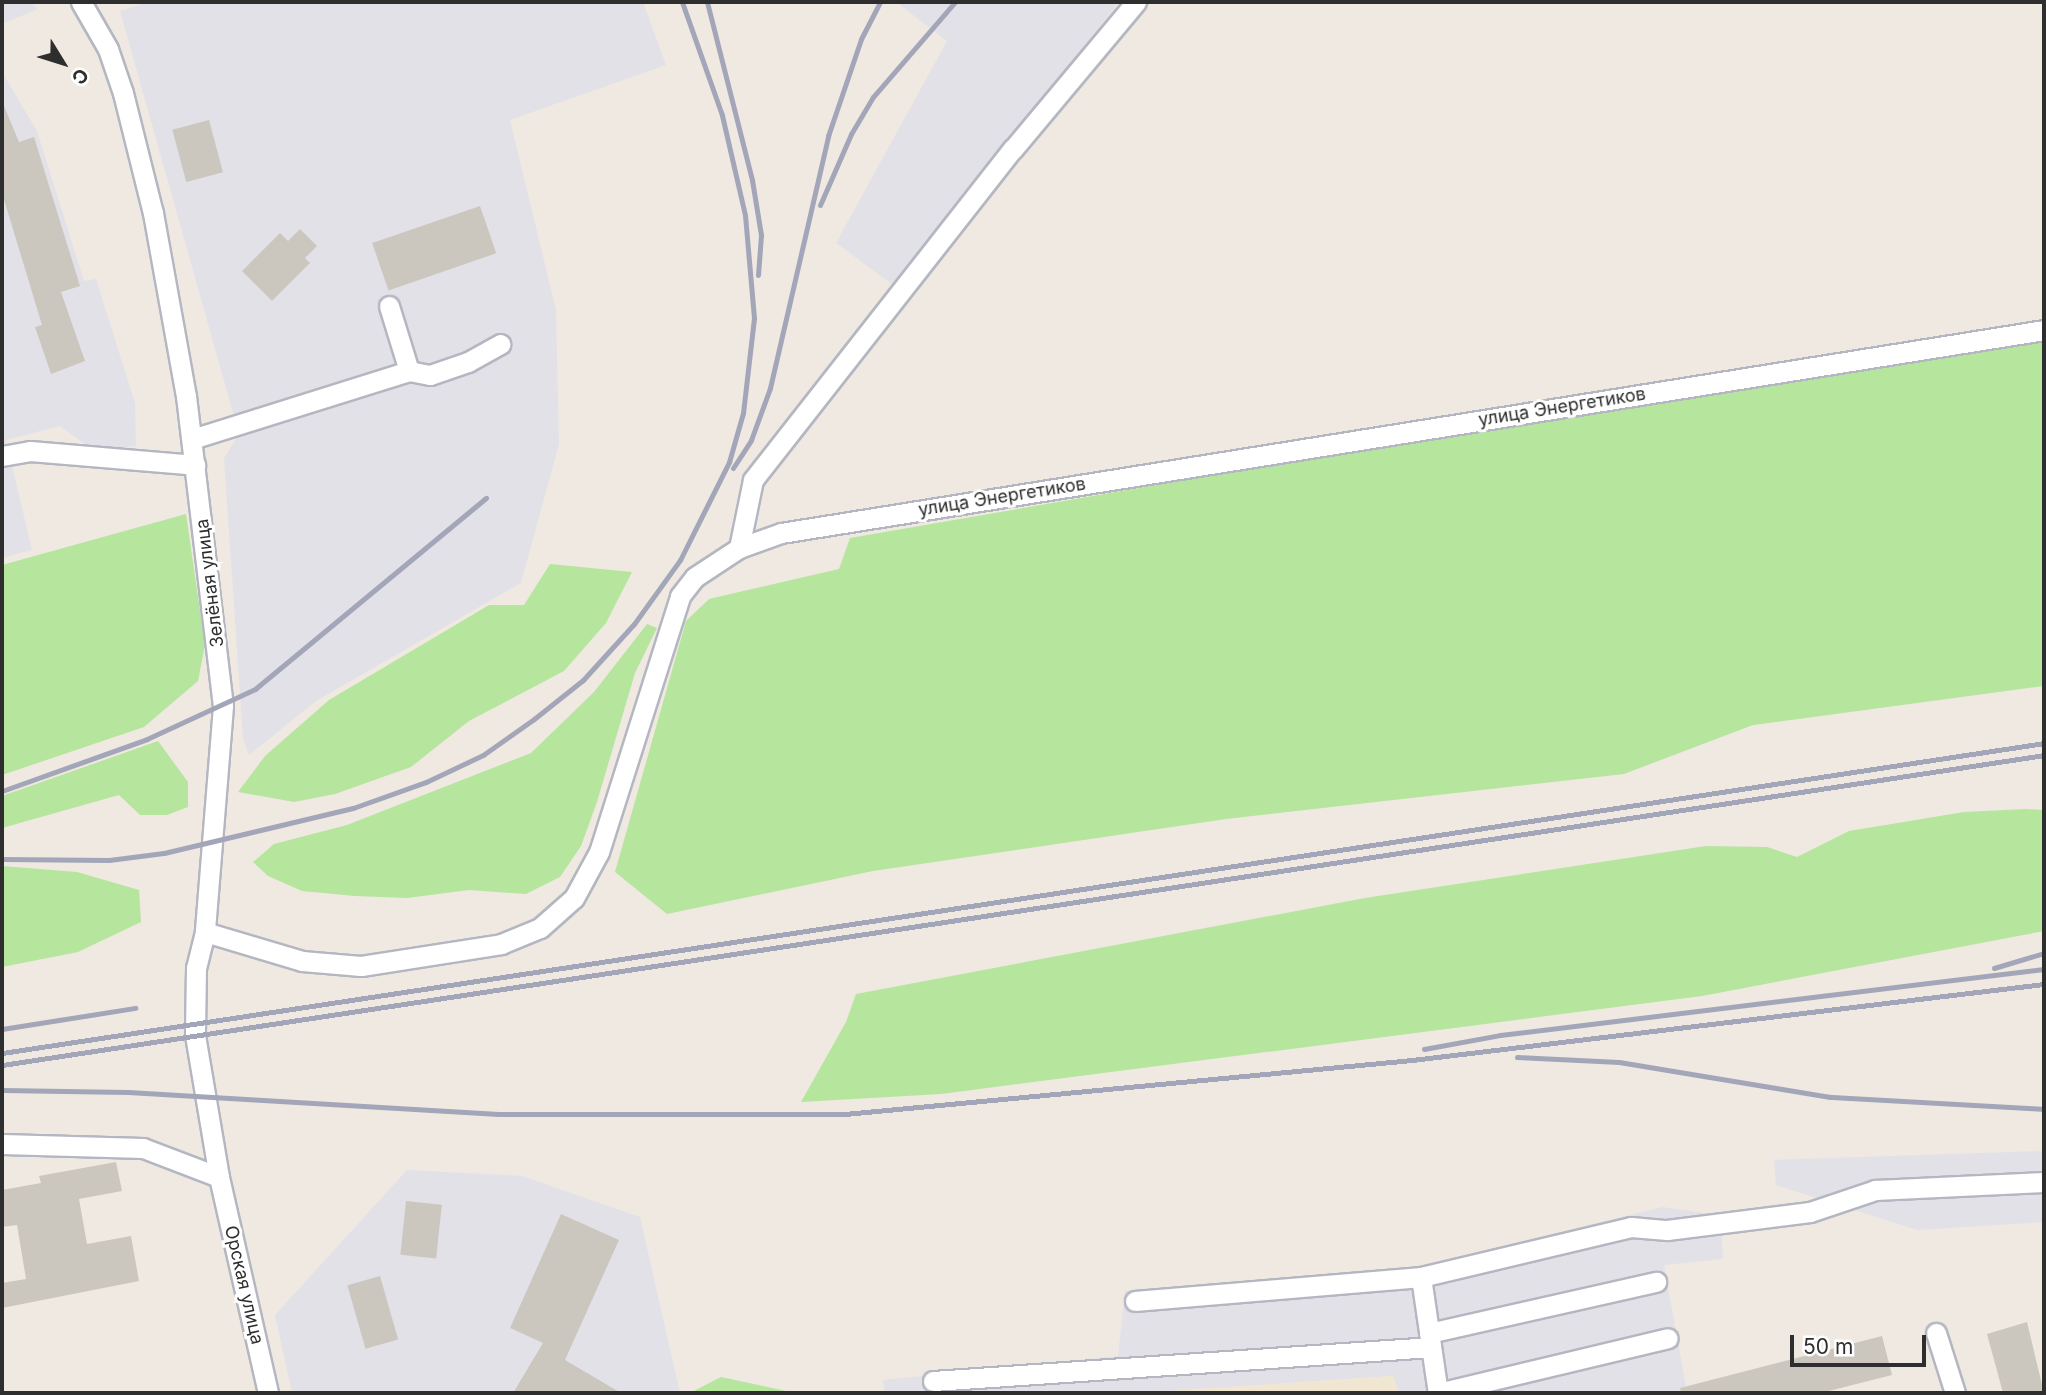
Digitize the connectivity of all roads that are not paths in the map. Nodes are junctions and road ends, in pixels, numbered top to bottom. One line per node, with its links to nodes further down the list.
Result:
1 (81, 2): 7 (street, Зелёная улица)
2 (1136, 2): 10 (street)
3 (389, 306): 6 (street)
4 (2044, 330): 10 (street, улица Энергетиков)
5 (500, 344): 6 (street)
6 (409, 371): 7 (street)
7 (192, 439): 9 (street, Зелёная улица)
8 (2, 456): 9 (street)
9 (195, 466): 11 (street, Зелёная улица)
10 (739, 548): 11 (street, улица Энергетиков)
11 (205, 932): 13 (street, Зелёная улица)
12 (2, 1144): 13 (street)
13 (219, 1177): 22 (street, Орская улица)
14 (2044, 1182): 15 (street)
15 (1421, 1277): 17 (street); 20 (street)
16 (1657, 1282): 20 (street)
17 (1135, 1301)
18 (1936, 1333): 23 (street)
19 (1668, 1338): 20 (street)
20 (1430, 1340): 21 (street)
21 (933, 1381)
22 (268, 1393)
23 (1955, 1393)

